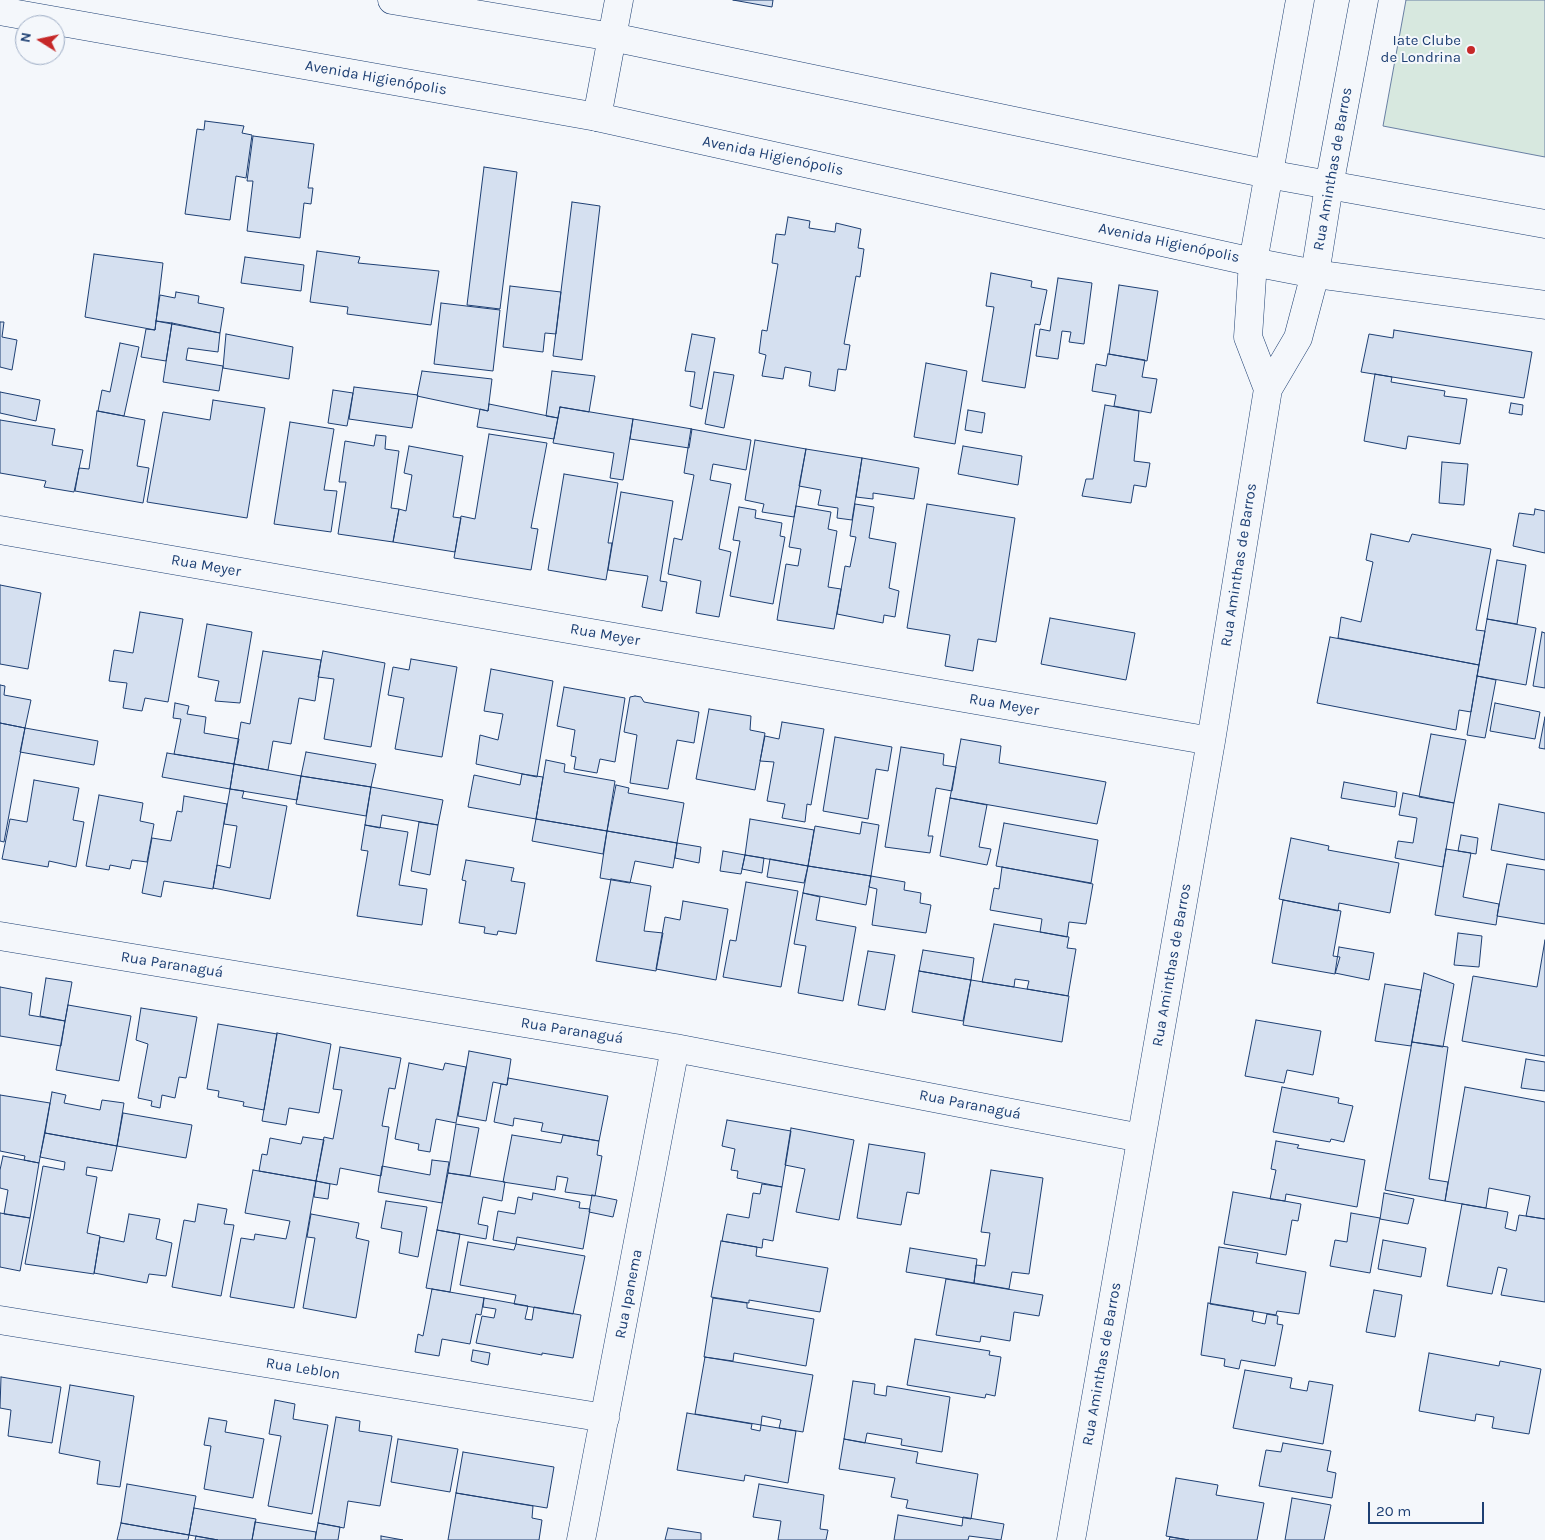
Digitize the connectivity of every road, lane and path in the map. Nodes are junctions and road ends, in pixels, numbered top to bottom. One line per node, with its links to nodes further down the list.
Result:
1 (392, 0): 6 (street)
2 (619, 0): 6 (street)
3 (1300, 0): 8 (street)
4 (1364, 0): 9 (street, Rua Aminthas de Barros)
5 (0, 11): 7 (street, Avenida Higienópolis)
6 (612, 37): 7 (street); 8 (street)
7 (597, 117): 11 (street, Avenida Higienópolis)
8 (1268, 174): 9 (street); 11 (street)
9 (1329, 186): 10 (street); 12 (street, Rua Aminthas de Barros)
10 (1545, 224)
11 (1253, 262): 12 (street, Avenida Higienópolis); 14 (street)
12 (1315, 274): 13 (street, Avenida Higienópolis); 14 (street, Rua Aminthas de Barros)
13 (1545, 305)
14 (1268, 388): 16 (street, Rua Aminthas de Barros)
15 (0, 530): 16 (street, Rua Meyer)
16 (1211, 741): 19 (street, Rua Aminthas de Barros)
17 (0, 936): 18 (street, Rua Paranaguá)
18 (675, 1048): 19 (street, Rua Paranaguá); 21 (street, Rua Ipanema)
19 (1141, 1138): 23 (street, Rua Aminthas de Barros)
20 (0, 1320): 21 (street, Rua Leblon)
21 (605, 1418): 22 (street, Rua Ipanema)
22 (581, 1540)
23 (1071, 1540)

